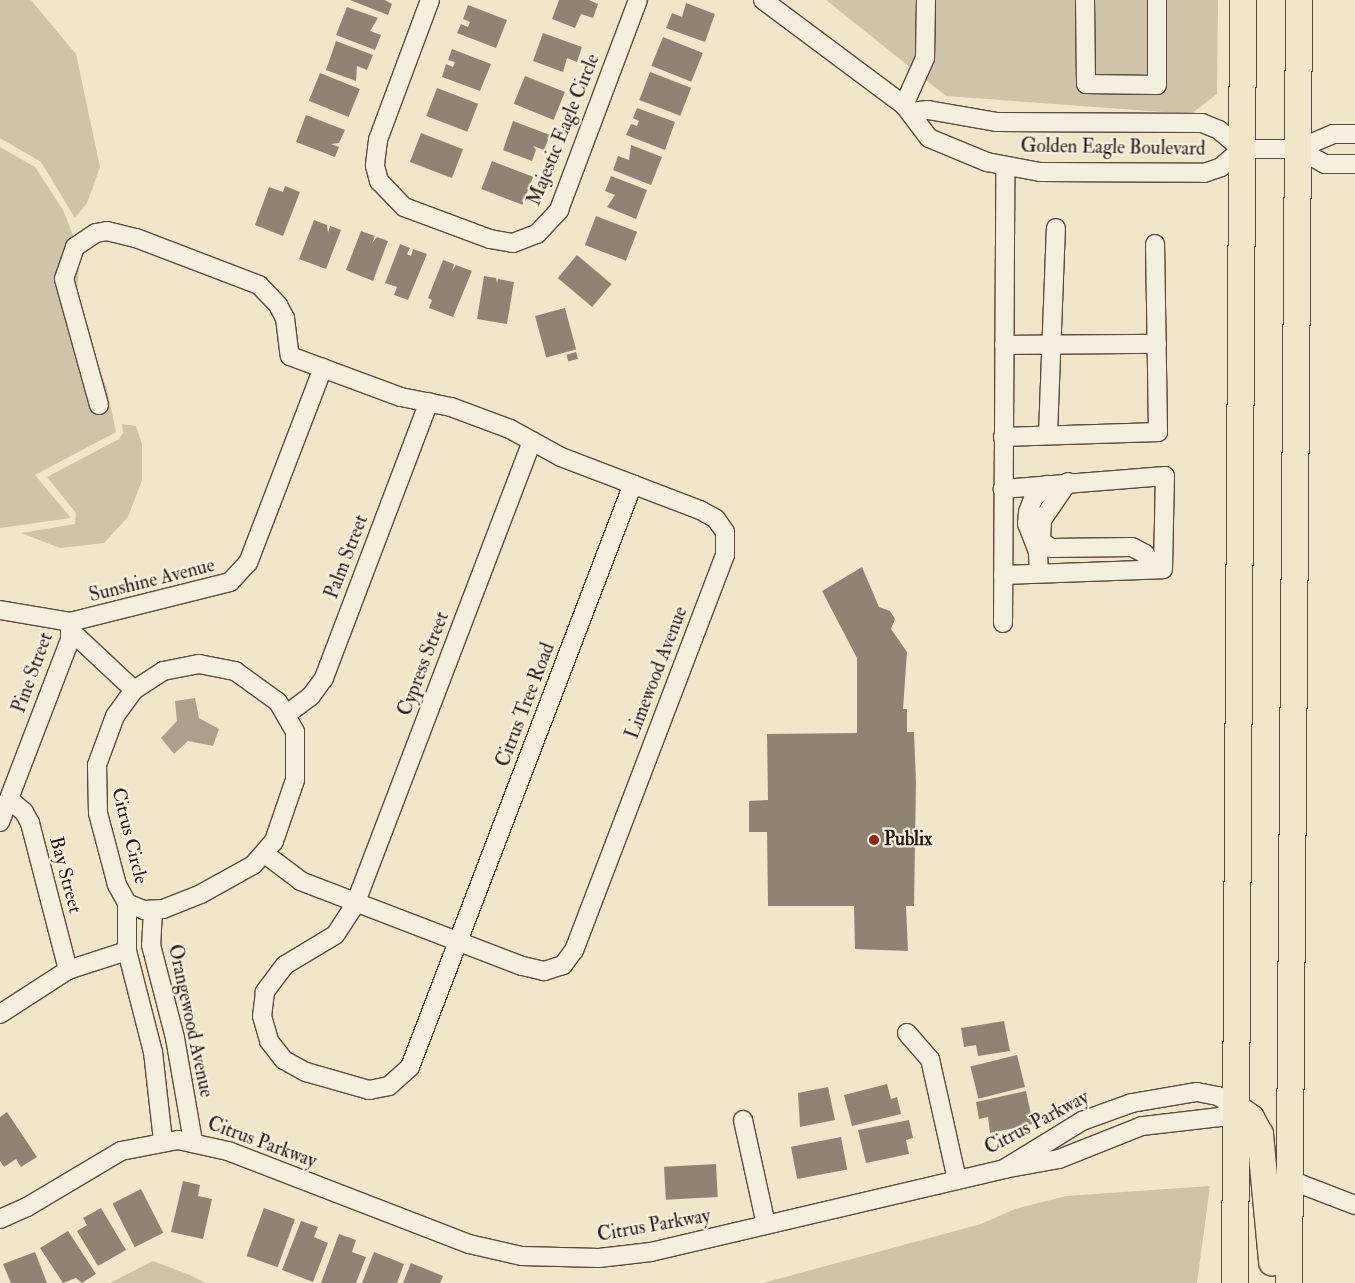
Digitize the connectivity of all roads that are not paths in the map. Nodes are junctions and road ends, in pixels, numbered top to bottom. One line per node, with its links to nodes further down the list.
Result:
1 (430, 0): 2 (street, Majestic Eagle Circle)
2 (638, 0)
3 (763, 0): 9 (street, Golden Eagle Boulevard)
4 (926, 0): 9 (street)
5 (1085, 0): 6 (street)
6 (1157, 0)
7 (1243, 0): 11 (highway)
8 (1299, 0): 12 (highway)
9 (907, 108): 11 (street); 14 (street, Golden Eagle Boulevard)
10 (1355, 134): 12 (street)
11 (1242, 149): 12 (street); 14 (street, Golden Eagle Boulevard); 51 (highway)
12 (1298, 149): 13 (street); 59 (highway)
13 (1355, 164)
14 (1005, 167): 18 (street)
15 (1056, 228): 19 (street)
16 (1155, 244): 17 (street)
17 (1156, 344): 19 (street); 23 (street)
18 (1004, 345): 19 (street); 24 (street)
19 (1052, 345): 23 (street)
20 (323, 368): 21 (street, Limewood Avenue); 22 (street, Limewood Avenue); 35 (street, Sunshine Avenue)
21 (428, 402): 25 (street, Limewood Avenue); 37 (street, Palm Street)
22 (99, 405)
23 (1048, 434): 24 (street)
24 (1003, 437): 29 (street)
25 (532, 441): 27 (street, Limewood Avenue); 42 (street, Cypress Street)
26 (1068, 482): 28 (street); 30 (street); 30 (street)
27 (633, 484): 44 (street, Citrus Tree Road); 44 (street, Limewood Avenue)
28 (1047, 485): 29 (street); 31 (street)
29 (1003, 489): 32 (street)
30 (1154, 569): 31 (street)
31 (1039, 573): 32 (street)
32 (1003, 575): 34 (street)
33 (0, 610): 35 (street, Sunshine Avenue)
34 (1003, 623)
35 (70, 626): 36 (street); 38 (street, Pine Street)
36 (134, 690): 37 (street, Citrus Circle); 41 (street, Citrus Circle)
37 (288, 714): 40 (street, Citrus Circle)
38 (9, 799): 39 (street, Pine Street); 46 (street, Bay Street)
39 (0, 822)
40 (265, 854): 42 (street, Limewood Avenue); 43 (street, Citrus Circle)
41 (127, 903): 43 (street, Citrus Circle); 45 (street)
42 (356, 903): 44 (street, Limewood Avenue); 44 (street, Cypress Street)
43 (153, 910): 48 (street, Orangewood Avenue)
44 (459, 942)
45 (127, 951): 46 (street); 50 (street)
46 (68, 970): 47 (street)
47 (0, 1014)
48 (172, 1029): 50 (street); 55 (street, Orangewood Avenue)
49 (907, 1032): 58 (street)
50 (150, 1037): 54 (street)
51 (1236, 1108): 53 (street, Citrus Parkway); 56 (street); 63 (highway); 64 (highway)
52 (743, 1120): 62 (street)
53 (1082, 1121): 56 (street); 57 (street, Citrus Parkway)
54 (163, 1141): 55 (street, Citrus Parkway); 61 (street, Citrus Parkway)
55 (193, 1141): 62 (street, Citrus Parkway)
56 (1095, 1143): 57 (street)
57 (1004, 1169): 58 (street, Citrus Parkway)
58 (957, 1180): 62 (street, Citrus Parkway)
59 (1290, 1180): 60 (street); 65 (highway)
60 (1355, 1205)
61 (0, 1219)
62 (766, 1225)
63 (1235, 1283)
64 (1272, 1283)
65 (1290, 1283)

